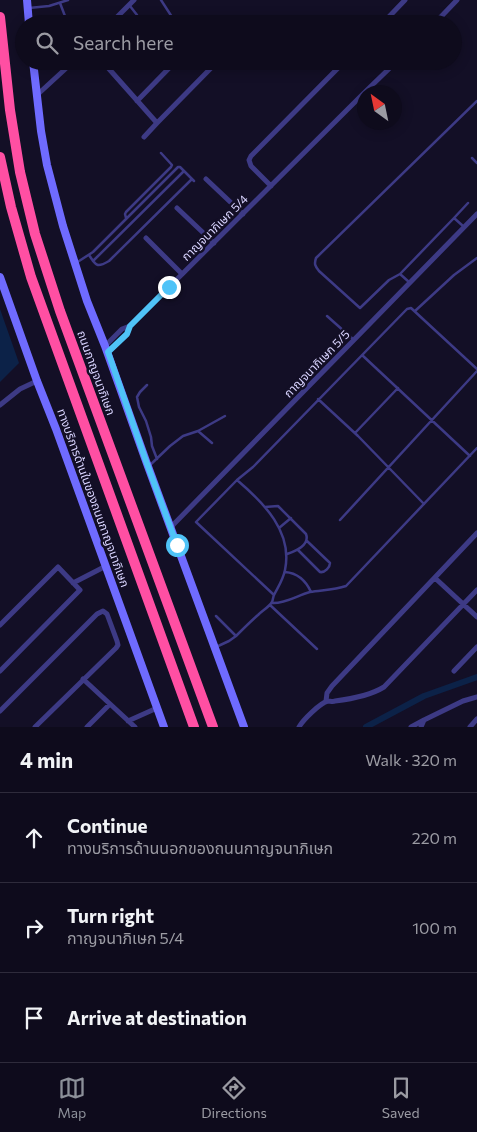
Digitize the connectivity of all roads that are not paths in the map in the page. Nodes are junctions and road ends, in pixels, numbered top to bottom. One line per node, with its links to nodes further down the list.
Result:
1 (68, 0): 6 (lane)
2 (134, 0): 8 (street)
3 (160, 0): 12 (lane)
4 (405, 0): 13 (street)
5 (457, 0): 14 (street)
6 (60, 3): 7 (lane); 9 (lane)
7 (27, 4)
8 (129, 5): 10 (street); 11 (lane)
9 (65, 15)
10 (119, 15)
11 (136, 15)
12 (171, 15)
13 (391, 15)
14 (443, 15)
15 (0, 17): 118 (highway, ถนนกาญจนาภิเษก)
16 (35, 70): 24 (main road)
17 (64, 70): 24 (street)
18 (110, 70): 25 (street)
19 (167, 70): 25 (street)
20 (209, 70): 28 (street)
21 (336, 70): 36 (street)
22 (388, 70): 23 (street, กาญจนาภิเษก 5/4)
23 (373, 85)
24 (37, 96): 49 (main road)
25 (137, 101): 28 (street)
26 (357, 101): 36 (street, กาญจนาภิเษก 5/4)
27 (477, 101): 51 (lane)
28 (156, 123): 29 (street)
29 (144, 137)
30 (161, 153): 41 (lane)
31 (0, 156): 117 (highway)
32 (472, 158): 33 (lane)
33 (477, 163)
34 (184, 171): 41 (lane); 48 (lane); 48 (lane)
35 (206, 179): 39 (street)
36 (271, 186): 39 (street, กาญจนาภิเษก 5/4)
37 (468, 204): 42 (lane)
38 (177, 208): 45 (street)
39 (243, 214): 45 (street, กาญจนาภิเษก 5/4)
40 (477, 214): 43 (street, กาญจนาภิเษก 5/5)
41 (126, 218): 46 (lane)
42 (454, 218): 43 (lane); 51 (lane)
43 (464, 228): 53 (street, กาญจนาภิเษก 5/5)
44 (146, 238): 50 (street)
45 (214, 243): 50 (street, กาญจนาภิเษก 5/4)
46 (89, 255): 48 (lane); 49 (lane)
47 (477, 258): 54 (lane)
48 (93, 261)
49 (75, 264): 57 (main road)
50 (182, 274): 57 (street, กาญจนาภิเษก 5/4)
51 (400, 274): 53 (lane)
52 (0, 277): 60 (main road, ทางบริการด้านในของถนนกาญจนาภิเษก)
53 (410, 283): 56 (street, กาญจนาภิเษก 5/5)
54 (415, 311): 58 (lane); 59 (lane)
55 (328, 316): 56 (lane)
56 (354, 340): 80 (street, กาญจนาภิเษก 5/5)
57 (106, 349): 73 (main road)
58 (362, 355): 62 (lane); 63 (lane)
59 (477, 368): 66 (lane)
60 (37, 381): 64 (street); 86 (main road, ทางบริการด้านในของถนนกาญจนาภิเษก)
61 (147, 385): 72 (lane)
62 (398, 388): 66 (lane); 68 (lane)
63 (318, 399): 68 (lane); 75 (lane)
64 (0, 405)
65 (225, 416): 67 (lane)
66 (431, 420): 71 (lane); 74 (lane)
67 (198, 431): 69 (lane); 72 (lane)
68 (355, 433): 74 (lane)
69 (212, 443)
70 (477, 448): 71 (lane)
71 (470, 456): 76 (lane)
72 (157, 459): 73 (lane)
73 (148, 467): 80 (main road)
74 (388, 468): 76 (lane); 79 (lane)
75 (237, 480): 77 (lane); 92 (lane)
76 (424, 504): 91 (lane)
77 (265, 507): 78 (lane); 81 (lane)
78 (291, 518): 81 (lane); 83 (lane)
79 (340, 520)
80 (170, 528): 100 (main road)
81 (279, 528): 85 (lane)
82 (477, 533): 88 (street)
83 (307, 540): 84 (lane); 84 (lane)
84 (298, 550): 85 (lane)
85 (287, 554): 87 (lane)
86 (106, 566): 89 (street); 108 (main road, ทางบริการด้านในของถนนกาญจนาภิเษก)
87 (285, 572): 91 (lane); 92 (lane)
88 (435, 578): 94 (street); 106 (street)
89 (73, 582): 97 (street); 102 (street)
90 (477, 590): 94 (street)
91 (311, 592): 93 (lane)
92 (274, 595): 93 (lane)
93 (271, 604): 98 (lane); 101 (lane)
94 (463, 604): 96 (street); 106 (street)
95 (216, 616): 98 (lane)
96 (477, 617)
97 (0, 625)
98 (236, 636): 100 (lane)
99 (477, 647): 103 (street)
100 (214, 648): 119 (main road)
101 (317, 648)
102 (0, 671)
103 (454, 671)
104 (83, 679): 107 (street); 109 (street); 113 (street)
105 (477, 697): 111 (street)
106 (326, 701): 120 (street)
107 (110, 704): 112 (street); 114 (street)
108 (157, 708): 112 (street); 116 (main road, ทางบริการด้านในของถนนกาญจนาภิเษก)
109 (0, 711)
110 (477, 719): 123 (street)
111 (424, 720): 121 (street); 122 (street)
112 (128, 721): 115 (street)
113 (35, 727)
114 (87, 727)
115 (135, 727)
116 (164, 727)
117 (194, 727)
118 (213, 727)
119 (244, 727)
120 (299, 727)
121 (411, 727)
122 (421, 727)
123 (470, 727)

